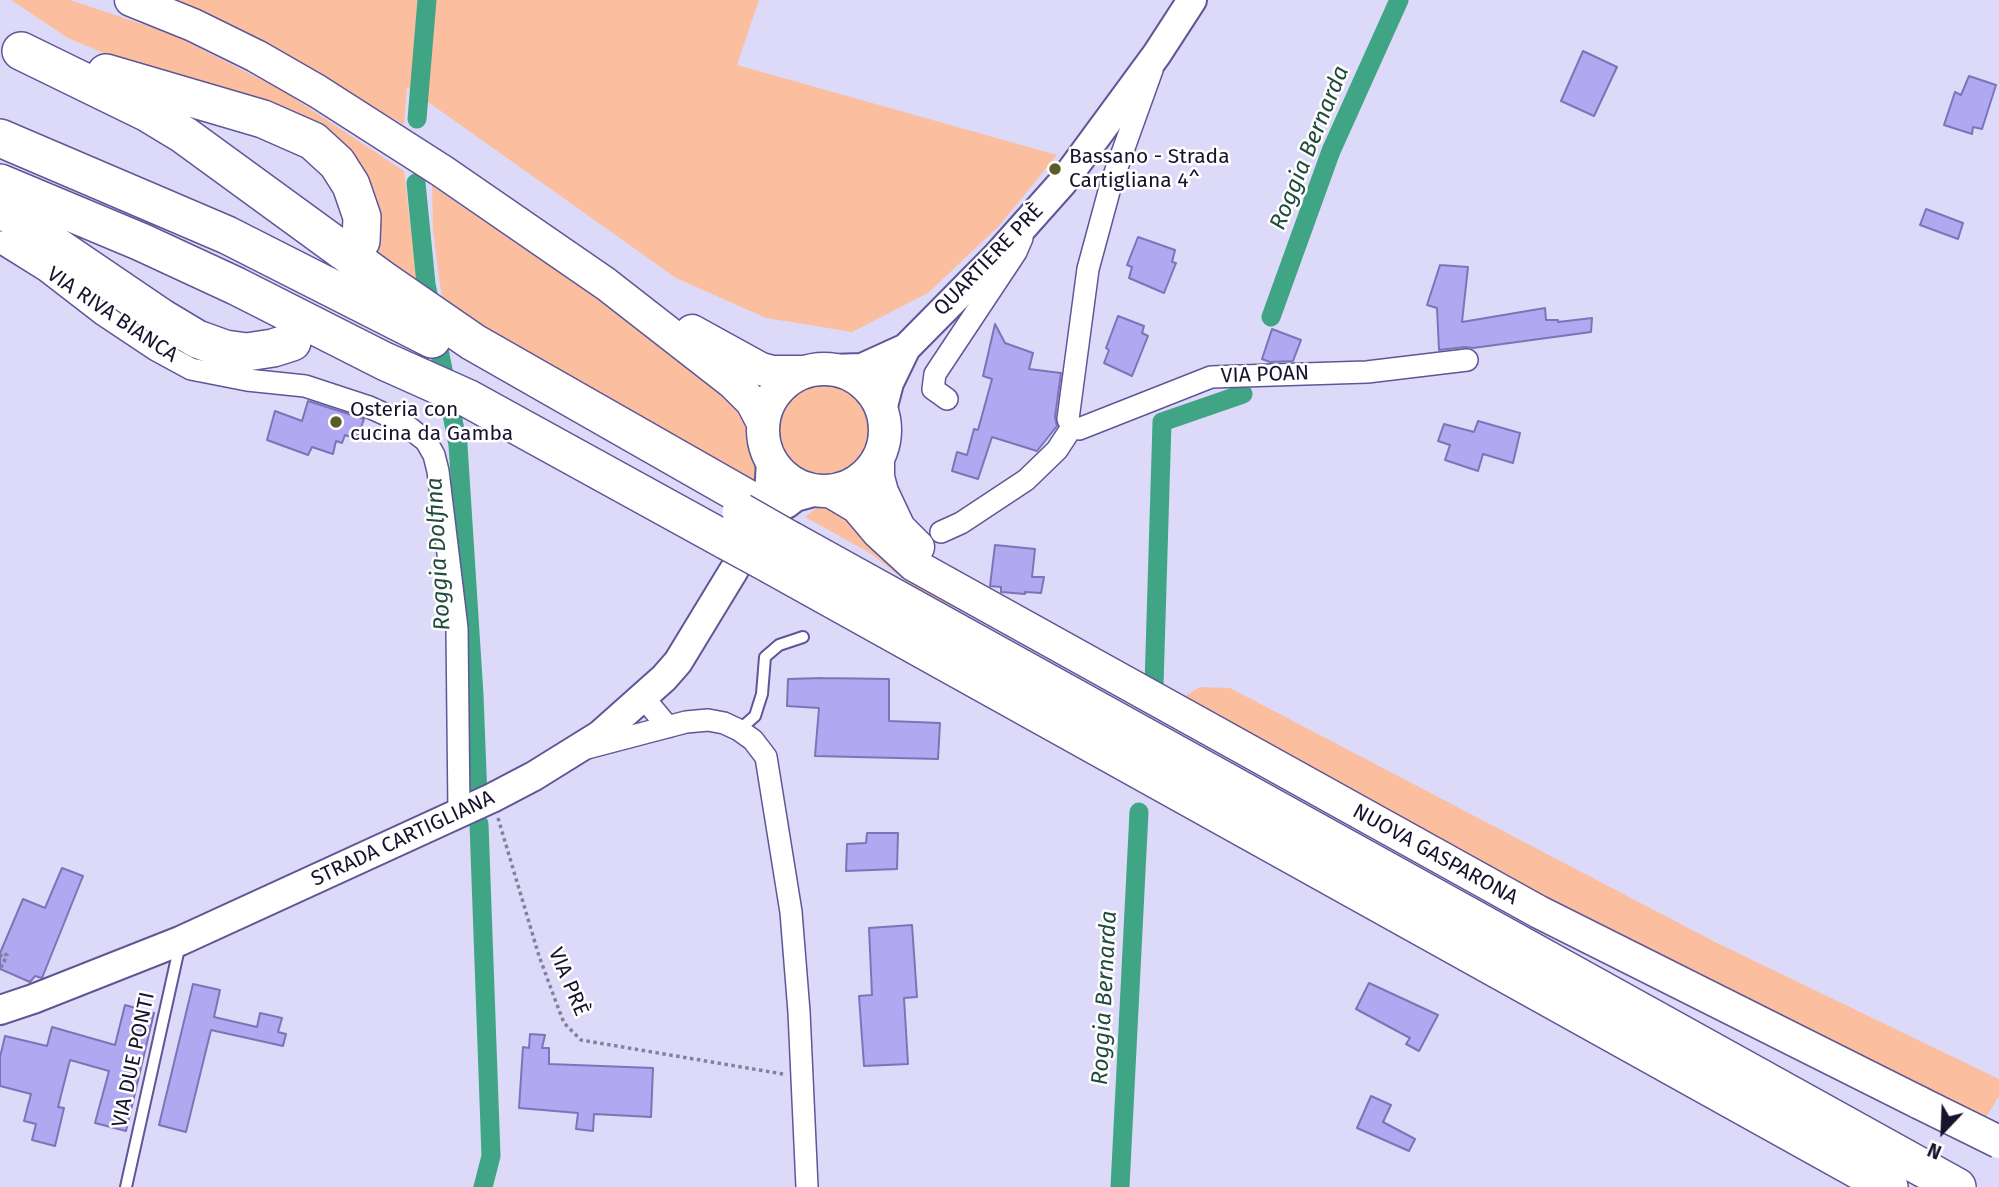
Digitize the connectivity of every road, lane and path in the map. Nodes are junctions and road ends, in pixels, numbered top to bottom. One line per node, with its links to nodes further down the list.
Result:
1 (131, 0): 11 (main road)
2 (1192, 0): 4 (street, QUARTIERE PRÈ)
3 (11, 48): 9 (highway); 12 (highway)
4 (1157, 54): 8 (street, QUARTIERE PRÈ); 21 (street)
5 (0, 138): 12 (highway)
6 (0, 183): 25 (highway)
7 (0, 208): 13 (highway)
8 (1023, 227): 15 (street, QUARTIERE PRÈ); 18 (street)
9 (362, 241)
10 (0, 242): 34 (street, VIA RIVA BIANCA)
11 (606, 284): 17 (main road); 20 (main road)
12 (401, 307): 14 (highway)
13 (292, 342)
14 (460, 344): 25 (highway); 25 (highway)
15 (906, 348): 17 (street, QUARTIERE PRÈ); 19 (street, QUARTIERE PRÈ)
16 (1467, 360): 21 (street, VIA POAN)
17 (816, 371): 19 (main road); 20 (main road)
18 (947, 399)
19 (882, 410): 22 (main road, NUOVA GASPARONA)
20 (763, 423): 23 (main road)
21 (1072, 427): 26 (street)
22 (878, 459): 24 (main road); 27 (main road, NUOVA GASPARONA)
23 (771, 461): 24 (main road, NUOVA GASPARONA); 25 (street, STRADA CARTIGLIANA)
24 (824, 491): 25 (street); 27 (main road, NUOVA GASPARONA)
25 (764, 532): 29 (street, STRADA CARTIGLIANA); 41 (highway); 41 (highway)
26 (941, 532)
27 (959, 588): 40 (main road, NUOVA GASPARONA, bridge)
28 (803, 637): 31 (lane)
29 (643, 697): 30 (street); 32 (street, STRADA CARTIGLIANA)
30 (668, 727): 31 (street); 32 (street)
31 (738, 730): 39 (street)
32 (575, 751): 33 (street, STRADA CARTIGLIANA)
33 (492, 798): 34 (street, STRADA CARTIGLIANA); 39 (path, VIA PRÈ)
34 (459, 813): 35 (street, STRADA CARTIGLIANA)
35 (180, 941): 38 (street, STRADA CARTIGLIANA); 42 (lane, VIA DUE PONTI)
36 (0, 957): 37 (path)
37 (0, 965)
38 (0, 1010)
39 (802, 1077): 43 (street)
40 (1999, 1142)
41 (1884, 1171): 44 (highway)
42 (126, 1187)
43 (807, 1187)
44 (1957, 1187)

